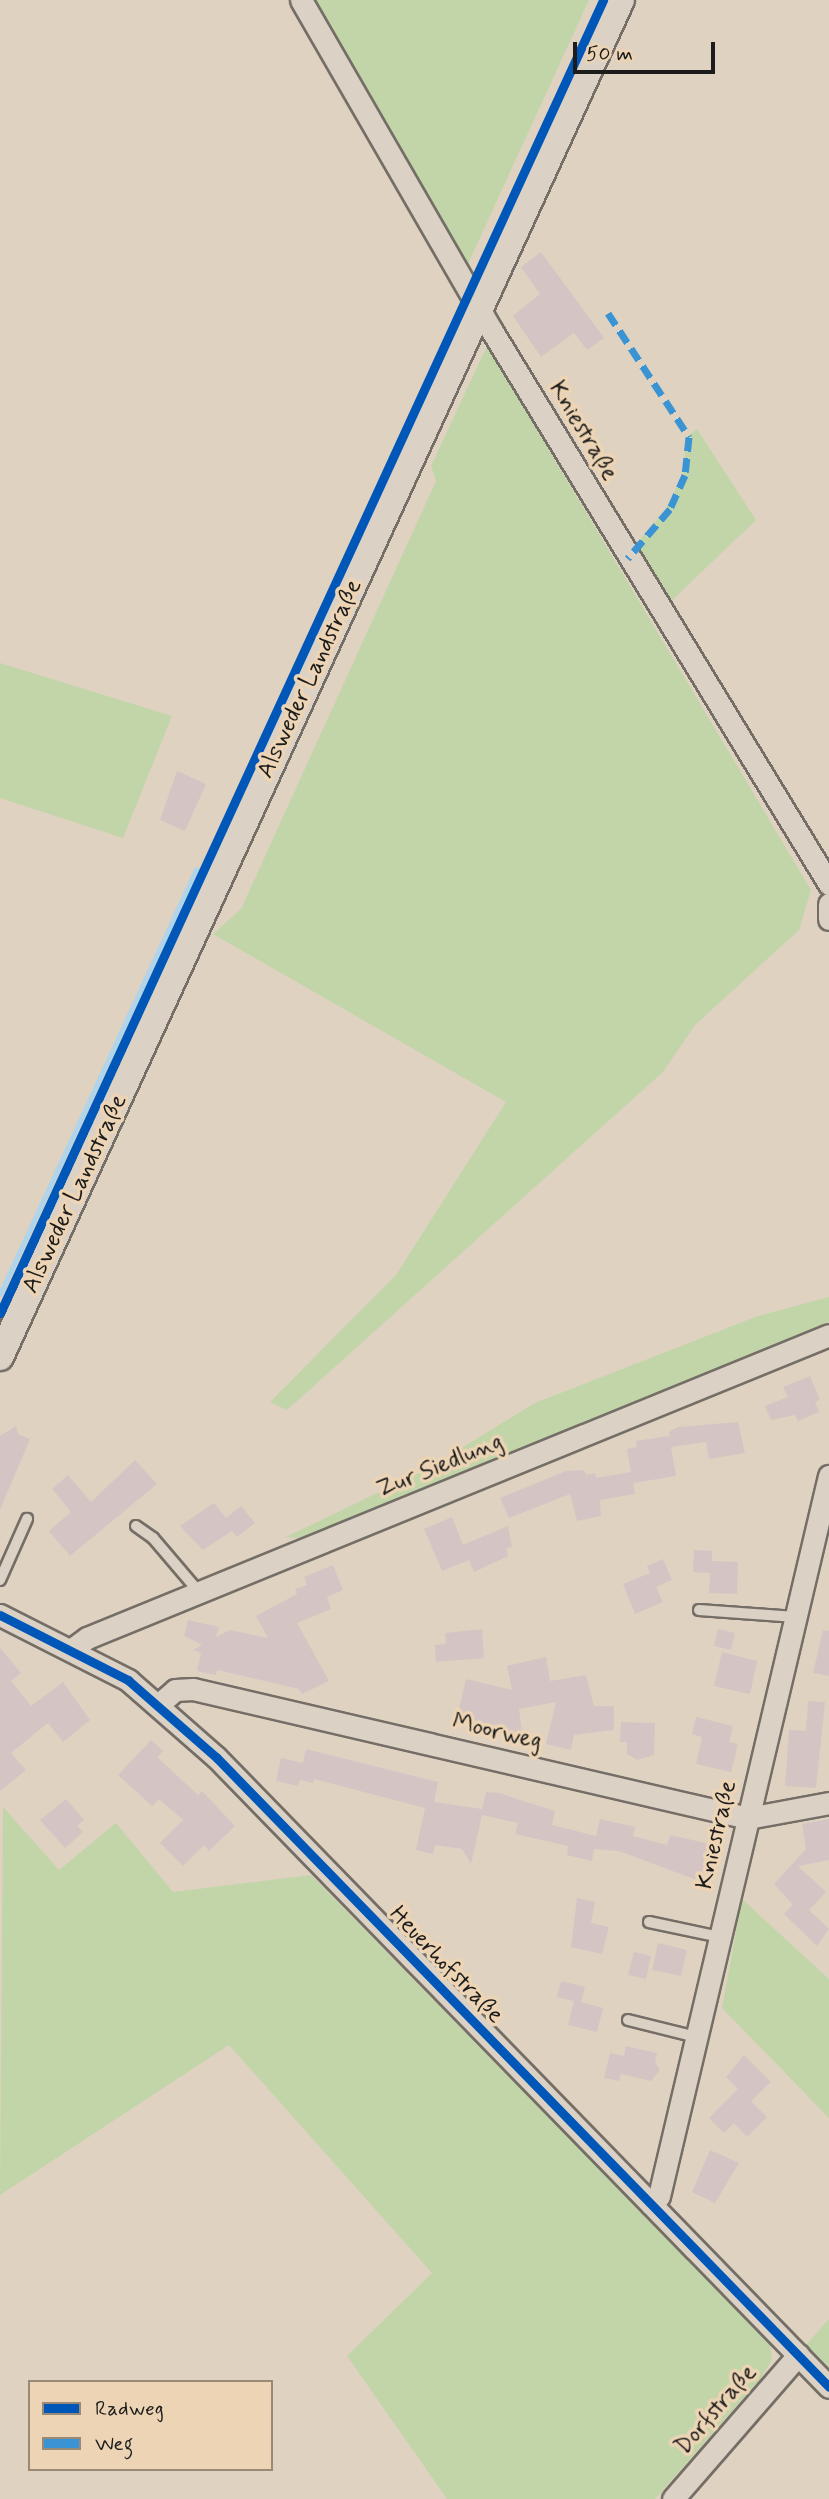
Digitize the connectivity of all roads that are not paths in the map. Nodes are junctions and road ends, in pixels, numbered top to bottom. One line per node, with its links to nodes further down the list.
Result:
1 (301, 0): 3 (street, Kniestraße)
2 (621, 0): 3 (street, Alsweder Landstraße)
3 (479, 309): 4 (street, Kniestraße); 8 (street, Alsweder Landstraße)
4 (829, 884)
5 (829, 904): 6 (street)
6 (829, 919)
7 (829, 1335): 13 (street, Zur Siedlung)
8 (0, 1357)
9 (829, 1476): 16 (street, Kniestraße)
10 (27, 1519): 12 (lane)
11 (136, 1526): 13 (lane)
12 (0, 1580)
13 (199, 1592): 17 (street, Zur Siedlung)
14 (699, 1610): 16 (lane)
15 (0, 1615): 17 (street, Heuerhofstraße)
16 (796, 1617): 20 (street, Kniestraße)
17 (72, 1649): 18 (street, Heuerhofstraße)
18 (158, 1705): 20 (street, Moorweg); 25 (street, Heuerhofstraße)
19 (829, 1803): 20 (street, Moorweg)
20 (748, 1818): 22 (street, Kniestraße)
21 (649, 1922): 22 (lane)
22 (720, 1937): 24 (street, Kniestraße)
23 (628, 2020): 24 (lane)
24 (696, 2037): 25 (street, Kniestraße)
25 (651, 2204): 26 (street, Heuerhofstraße)
26 (798, 2355): 27 (street, Heuerhofstraße); 28 (street, Dorfstraße)
27 (829, 2387)
28 (673, 2499)

